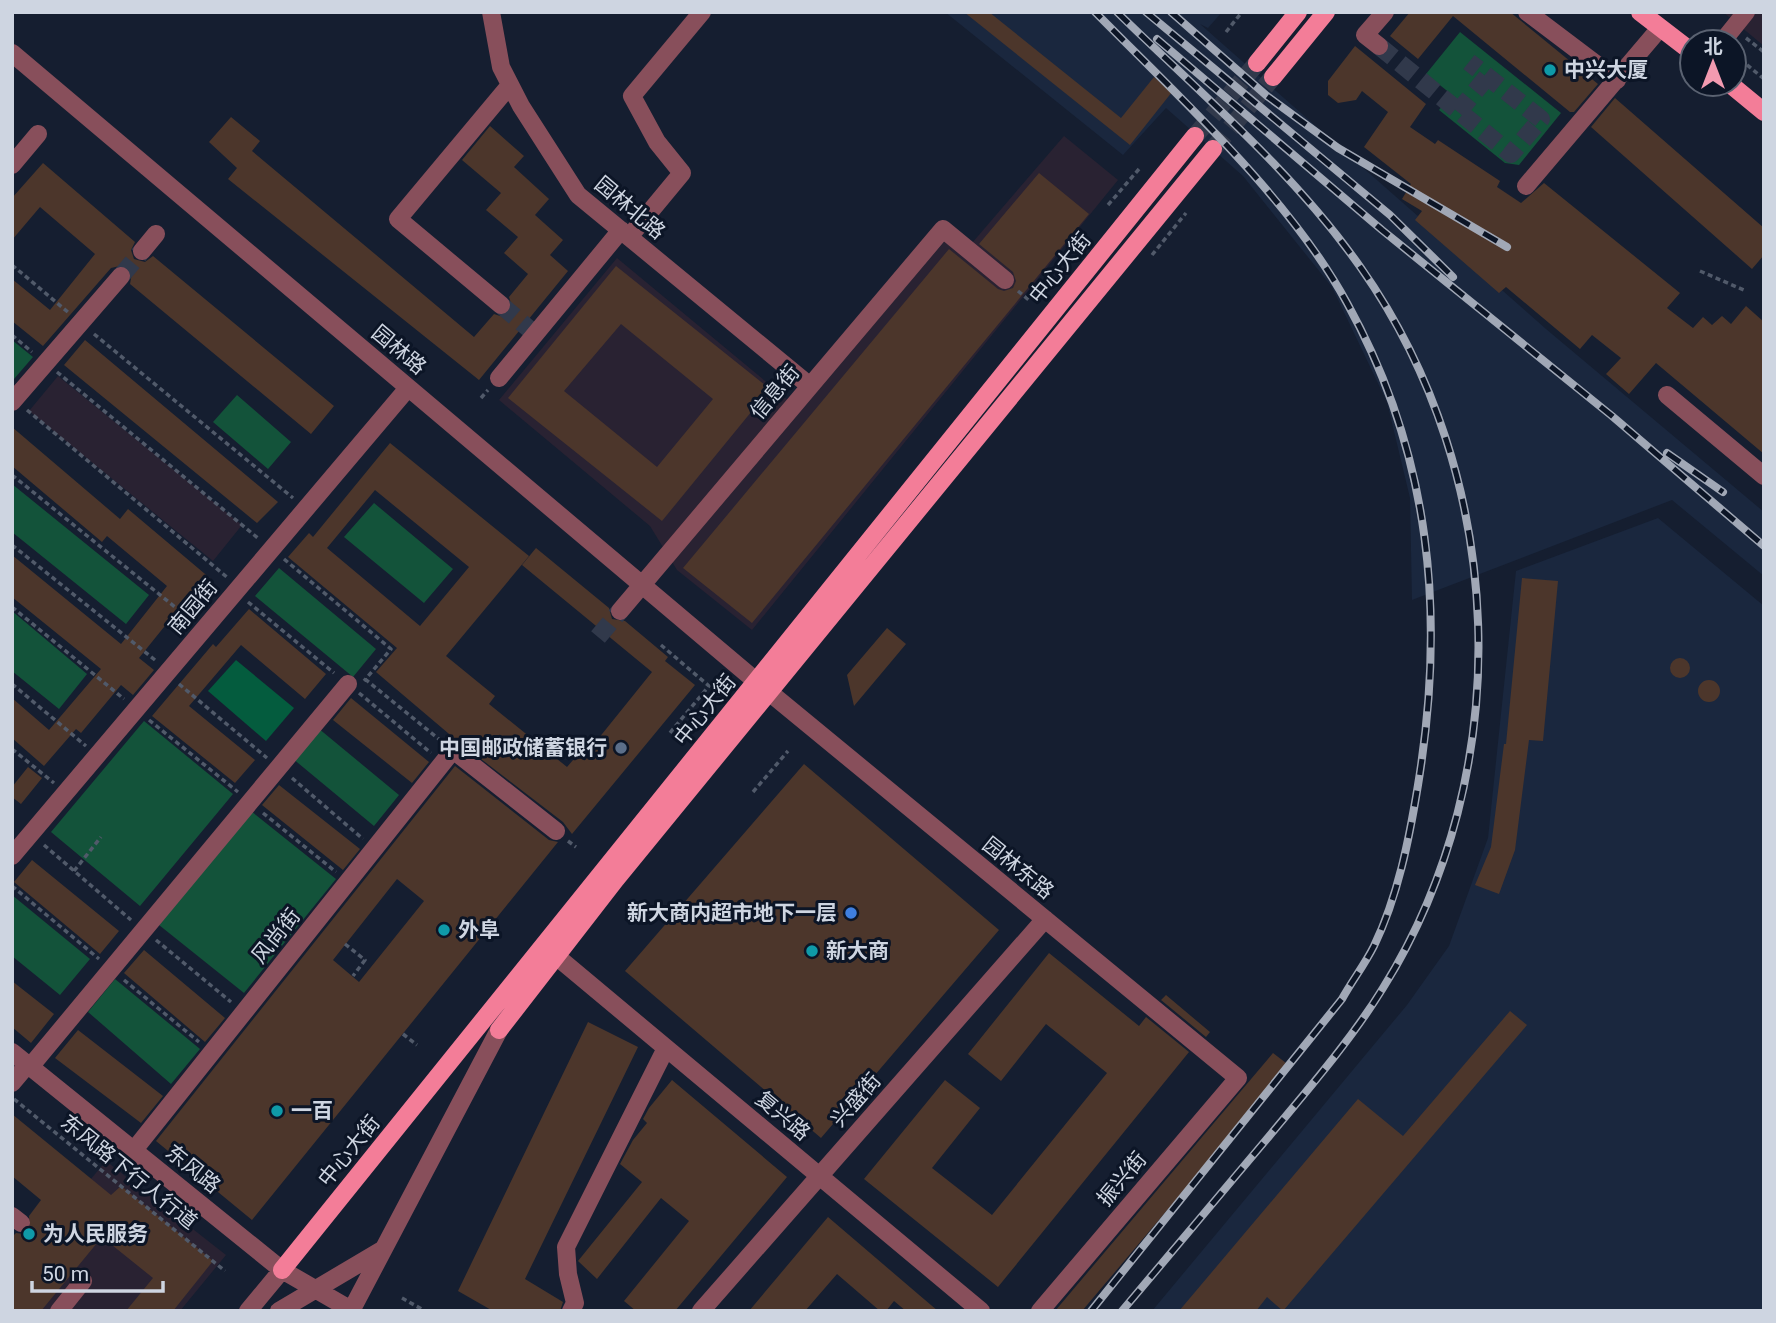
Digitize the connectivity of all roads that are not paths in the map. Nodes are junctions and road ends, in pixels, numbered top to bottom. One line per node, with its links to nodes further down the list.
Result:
1 (491, 12): 17 (street, 园林北路)
2 (702, 12): 26 (street)
3 (1298, 12): 14 (main road)
4 (1326, 12): 15 (main road)
5 (1385, 12): 12 (street)
6 (1527, 12): 16 (street)
7 (1640, 12): 9 (main road)
8 (1746, 12): 10 (street)
9 (1660, 28): 11 (main road); 16 (street)
10 (1734, 28)
11 (1678, 42)
12 (1379, 46)
13 (12, 52): 33 (street, 园林路)
14 (1257, 63)
15 (1273, 77)
16 (1616, 80): 24 (street)
17 (510, 85): 26 (street, 园林北路); 30 (street)
18 (1747, 98): 19 (main road)
19 (1764, 112)
20 (38, 134): 23 (street)
21 (1195, 136): 40 (main road, 中心大街)
22 (1213, 149): 40 (main road, 中心大街)
23 (12, 165)
24 (1527, 186)
25 (156, 234): 27 (street)
26 (625, 234): 31 (street); 32 (street, 园林北路)
27 (142, 251)
28 (121, 276): 35 (street)
29 (1005, 280): 32 (street, 信息街)
30 (501, 305)
31 (499, 378)
32 (810, 386): 37 (street, 信息街)
33 (408, 388): 37 (street, 园林路); 42 (street, 南园街)
34 (1667, 395): 36 (street)
35 (13, 400)
36 (1764, 476)
37 (642, 585): 38 (street, 信息街); 40 (street, 园林路)
38 (620, 611)
39 (356, 685): 48 (street)
40 (763, 687): 43 (street, 园林东路); 44 (main road, 中心大街); 54 (main road, 中心大街)
41 (556, 831): 51 (street, 风尚街)
42 (12, 856)
43 (1045, 919): 49 (street, 园林东路); 52 (street, 兴盛街)
44 (556, 956): 45 (main road, 中心大街); 46 (street, 复兴路)
45 (499, 1030): 53 (street)
46 (666, 1048): 52 (street, 复兴路); 62 (street)
47 (12, 1052): 48 (street, 东风路)
48 (29, 1065): 50 (street); 51 (street, 东风路)
49 (1238, 1078): 65 (street, 振兴街)
50 (12, 1083)
51 (134, 1150): 54 (street, 东风路)
52 (820, 1176): 63 (street, 兴盛街); 64 (street, 复兴路)
53 (383, 1250): 56 (street); 61 (street)
54 (282, 1270): 56 (street, 东风路); 58 (street, 中心大街); 59 (street)
55 (83, 1281): 57 (street)
56 (316, 1290): 60 (street); 61 (street, 东风路)
57 (59, 1311)
58 (248, 1311)
59 (269, 1311)
60 (279, 1311)
61 (352, 1311)
62 (571, 1311)
63 (701, 1311)
64 (981, 1311)
65 (1040, 1311)

